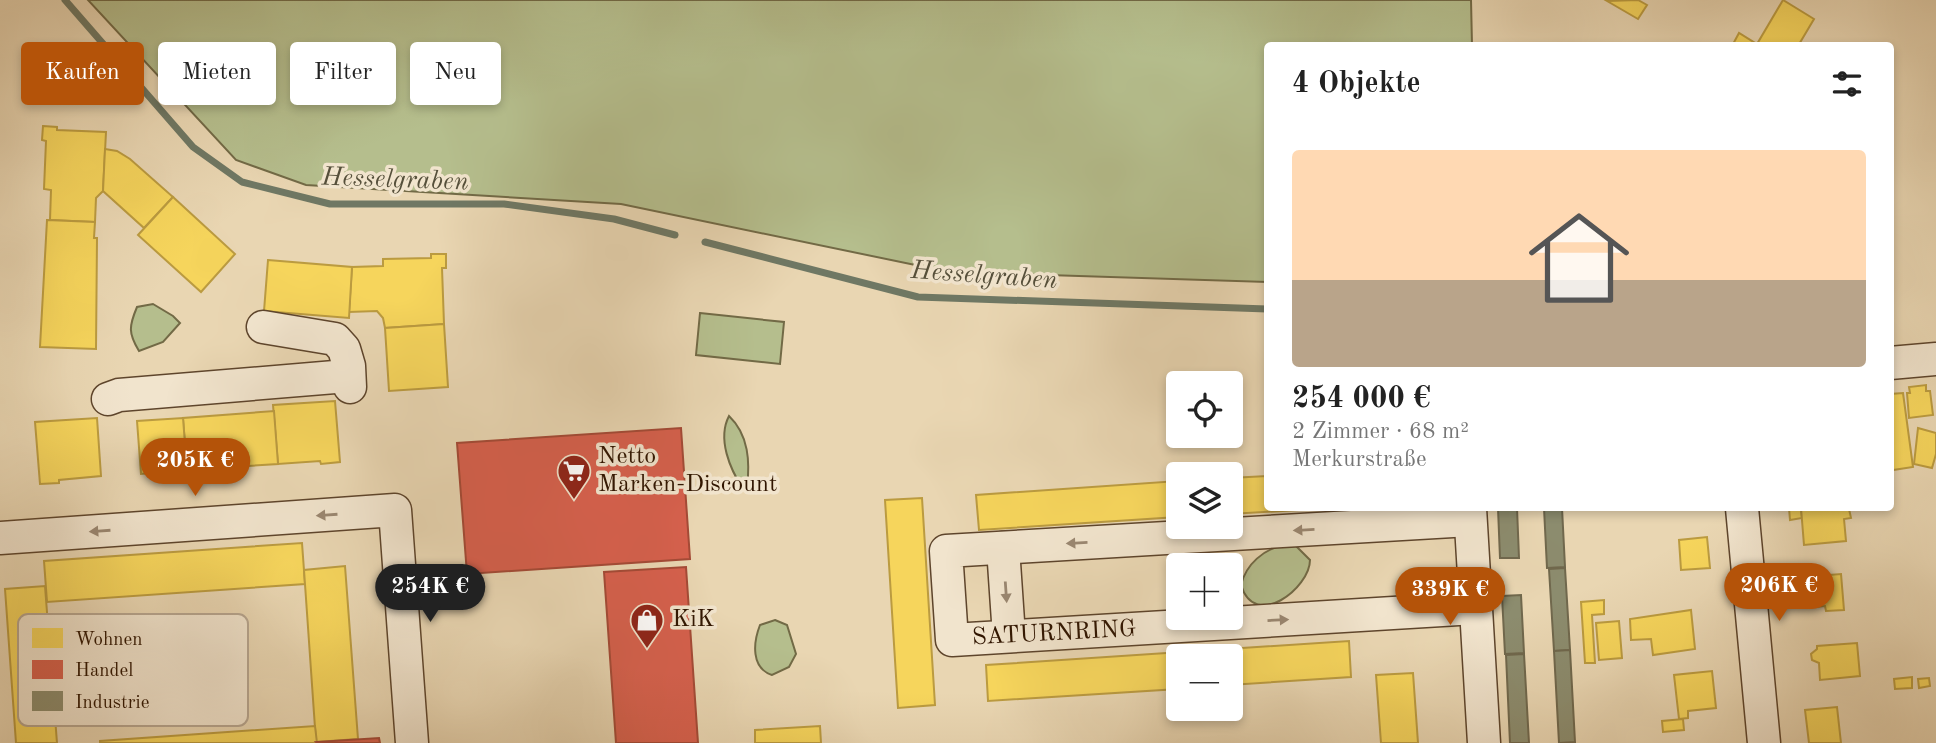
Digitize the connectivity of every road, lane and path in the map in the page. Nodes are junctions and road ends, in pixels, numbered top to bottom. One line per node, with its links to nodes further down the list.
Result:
1 (263, 327): 4 (street)
2 (1936, 359): 3 (street)
3 (1894, 363)
4 (108, 399)
5 (1742, 511): 13 (street)
6 (1470, 514): 8 (street, SATURNRING, one-way to 8); 9 (street)
7 (0, 538): 11 (street, one-way to 7)
8 (1003, 548): 10 (street, one-way to 10); 10 (street, SATURNRING)
9 (1475, 608): 10 (street, SATURNRING, one-way to 9); 12 (street)
10 (1009, 636)
11 (412, 743)
12 (1484, 743)
13 (1764, 743)

